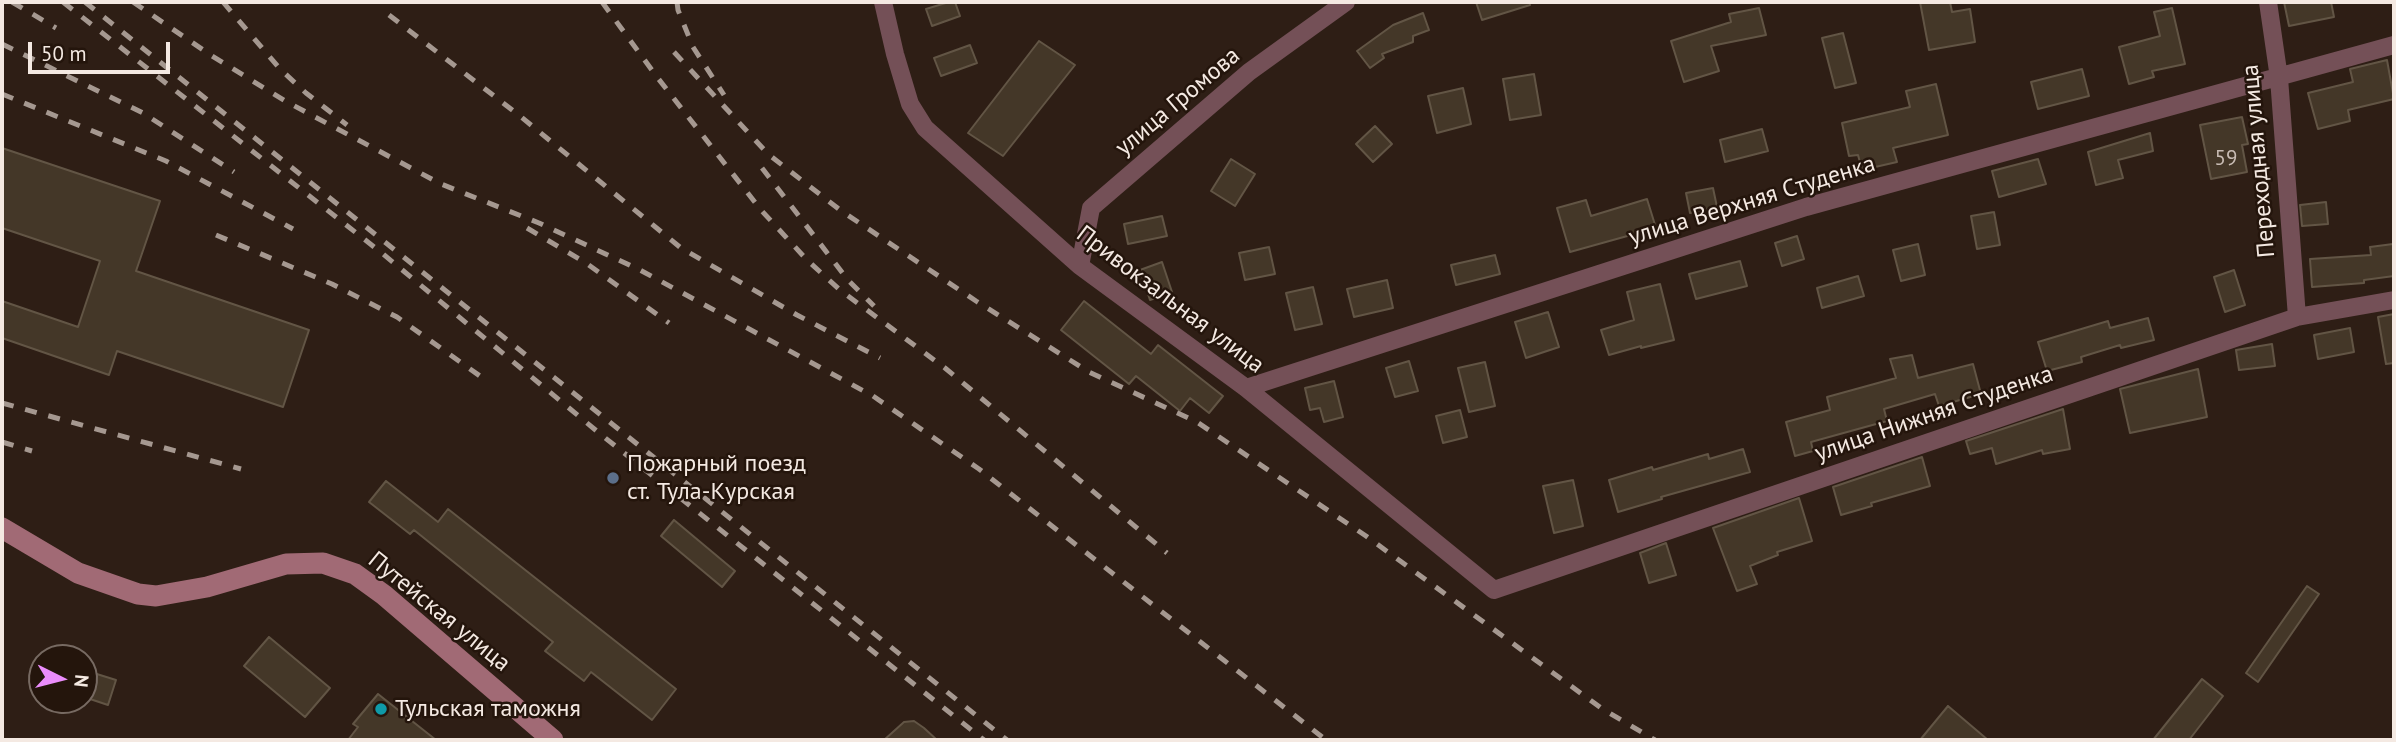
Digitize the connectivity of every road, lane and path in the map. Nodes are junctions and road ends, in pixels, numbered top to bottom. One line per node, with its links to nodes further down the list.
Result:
1 (883, 2): 6 (street, Привокзальная улица)
2 (1346, 2): 6 (street, улица Громова)
3 (2268, 2): 5 (street, Переходная улица)
4 (2394, 46): 5 (street, улица Верхняя Cтуденка)
5 (2278, 78): 8 (street, Переходная улица); 9 (street, улица Верхняя Cтуденка)
6 (1080, 265): 9 (street, Привокзальная улица)
7 (2394, 300): 8 (street, улица Нижняя Cтуденкa)
8 (2297, 317): 11 (street, улица Нижняя Cтуденкa)
9 (1246, 388): 11 (street, Привокзальная улица)
10 (2, 528): 12 (street, Путейская улица)
11 (1494, 590)
12 (553, 740)

